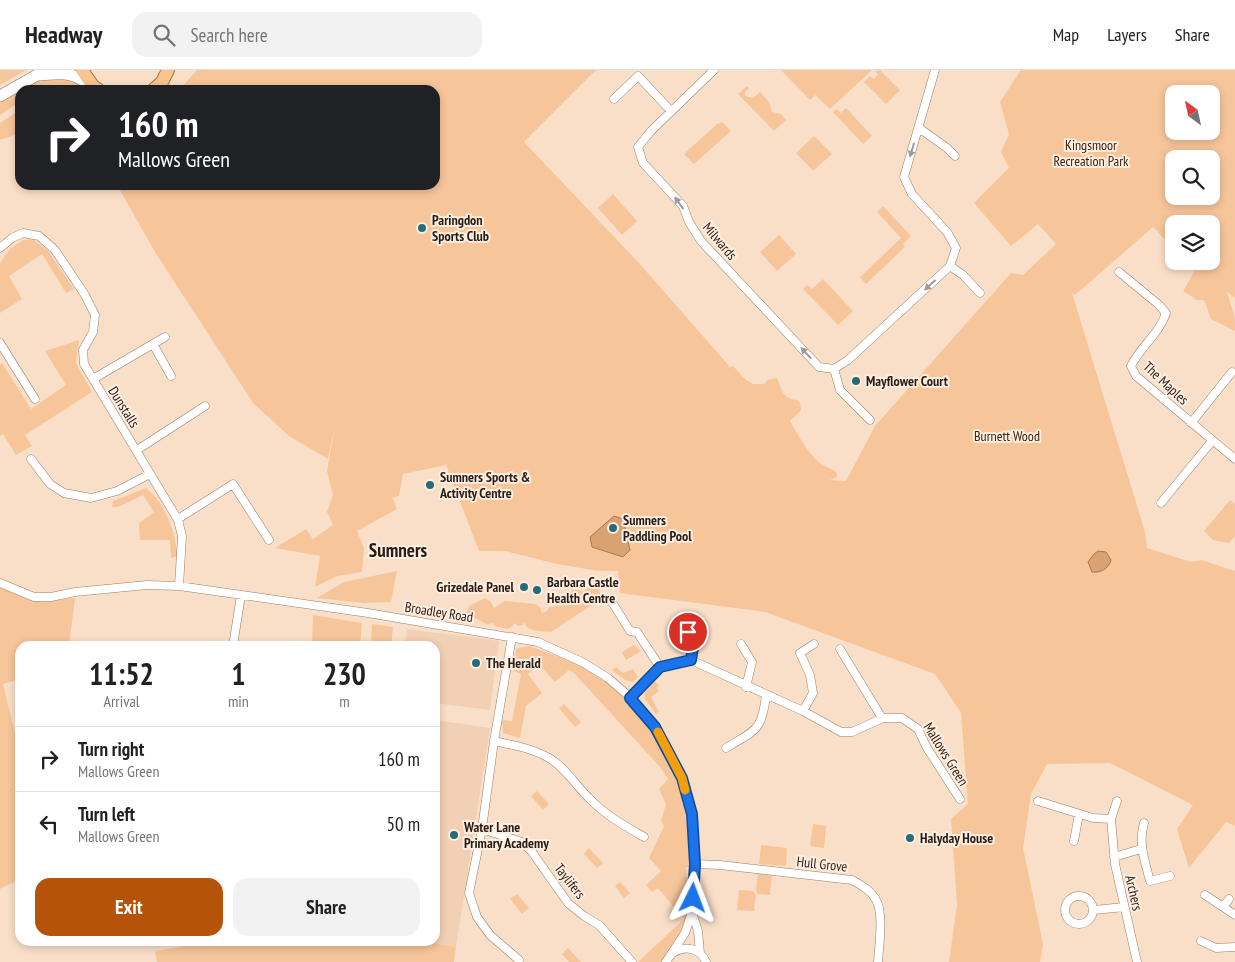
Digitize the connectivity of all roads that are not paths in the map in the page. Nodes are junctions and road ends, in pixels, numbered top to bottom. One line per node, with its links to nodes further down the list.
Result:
1 (82, 70): 8 (main road)
2 (168, 70): 9 (main road)
3 (714, 70): 13 (street, Milwards)
4 (935, 70): 14 (street)
5 (42, 73): 6 (main road); 7 (main road)
6 (20, 85)
7 (92, 85)
8 (94, 85)
9 (159, 85)
10 (15, 88): 11 (main road)
11 (0, 96)
12 (614, 99): 13 (street)
13 (671, 111): 23 (street, Milwards, one-way to 13)
14 (919, 128): 15 (street); 17 (street, one-way to 17)
15 (956, 156)
16 (0, 248): 26 (street)
17 (950, 266): 19 (street); 23 (street, one-way to 23)
18 (1119, 272): 30 (street, The Maples)
19 (980, 293)
20 (165, 337): 22 (street, Dunstalls)
21 (0, 343): 27 (street)
22 (153, 344): 25 (street); 26 (street, Dunstalls)
23 (834, 369): 29 (street)
24 (1232, 372): 30 (street, The Maples)
25 (171, 376)
26 (93, 379): 32 (street, Dunstalls)
27 (35, 400)
28 (205, 406): 32 (street)
29 (870, 420)
30 (1191, 423): 31 (street, The Maples)
31 (1212, 441): 34 (street, The Maples); 36 (street)
32 (137, 450): 35 (street, Dunstalls)
33 (31, 458): 35 (street)
34 (1235, 459)
35 (150, 474): 37 (street, Dunstalls)
36 (1161, 503)
37 (178, 519): 38 (street); 40 (street, Dunstalls)
38 (269, 540)
39 (0, 583): 40 (street, Broadley Road)
40 (179, 586): 41 (street, Broadley Road)
41 (242, 595): 44 (street, Broadley Road); 45 (street)
42 (612, 602): 50 (street)
43 (683, 622): 49 (street)
44 (512, 637): 53 (street, Broadley Road); 56 (street)
45 (234, 641)
46 (741, 644): 51 (street)
47 (814, 644): 54 (street)
48 (840, 649): 55 (street)
49 (691, 660): 50 (street); 51 (street)
50 (660, 667): 53 (street)
51 (746, 686): 52 (street)
52 (766, 695): 54 (street); 57 (street)
53 (630, 698): 69 (street, Broadley Road)
54 (803, 712): 55 (street)
55 (882, 718): 58 (street, Mallows Green)
56 (494, 741): 64 (street); 65 (street)
57 (726, 748)
58 (960, 800)
59 (1117, 800): 62 (street)
60 (1038, 801): 61 (street)
61 (1078, 814): 62 (street); 66 (street)
62 (1110, 819): 68 (street, Archers)
63 (1144, 823): 67 (street, Archers)
64 (482, 829): 82 (street); 83 (street, Taylifers)
65 (644, 837)
66 (1074, 841)
67 (1142, 849): 68 (street); 70 (street, Archers)
68 (1114, 857): 73 (street, Archers)
69 (695, 864): 76 (street, Broadley Road); 86 (street, Hull Grove)
70 (1170, 876)
71 (1205, 895): 74 (street)
72 (1230, 899): 74 (street)
73 (1124, 907): 75 (street); 87 (street, Archers)
74 (1223, 907): 77 (street)
75 (1094, 910)
76 (692, 912): 80 (street, Broadley Road); 81 (street, Broadley Road)
77 (1235, 915)
78 (1201, 941): 79 (street)
79 (1235, 947)
80 (700, 953): 81 (street); 85 (street, Broadley Road)
81 (672, 954): 84 (street, Broadley Road)
82 (519, 960)
83 (632, 962)
84 (666, 962)
85 (706, 962)
86 (878, 962)
87 (1137, 962)

